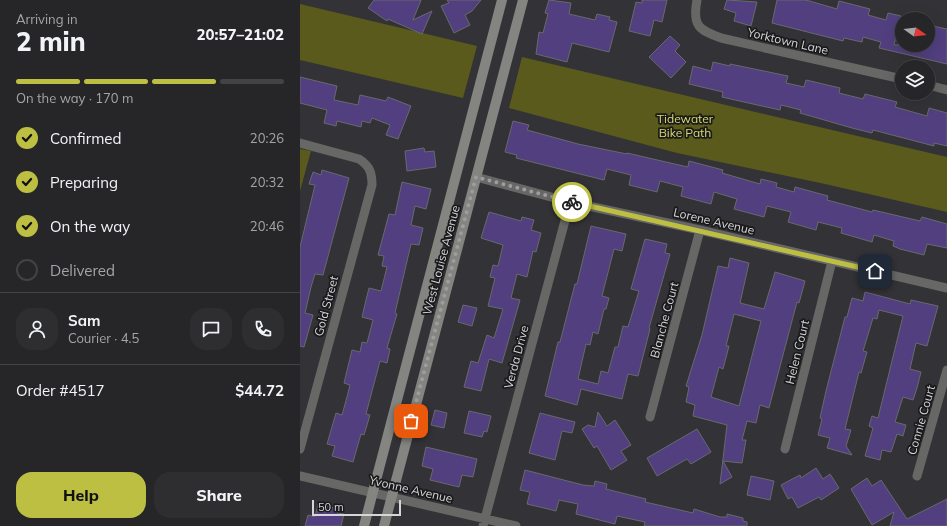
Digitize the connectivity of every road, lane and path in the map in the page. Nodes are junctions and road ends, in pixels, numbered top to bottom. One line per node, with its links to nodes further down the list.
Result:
1 (502, 0): 19 (main road, West Louise Avenue)
2 (523, 0): 8 (main road, West Louise Avenue)
3 (697, 0): 4 (street, Yorktown Lane)
4 (895, 77)
5 (935, 87): 6 (street)
6 (947, 90)
7 (300, 143): 15 (street, Gold Street)
8 (476, 177): 9 (street, Lorene Avenue); 20 (main road, West Louise Avenue)
9 (570, 202): 10 (street, Lorene Avenue); 21 (street, Verda Drive)
10 (700, 230): 11 (street, Lorene Avenue); 14 (street, Blanche Court)
11 (832, 262): 12 (street, Lorene Avenue); 16 (street, Helen Court)
12 (947, 288)
13 (947, 370): 18 (street, Connie Court)
14 (650, 417)
15 (300, 449)
16 (785, 449)
17 (300, 476): 19 (street, Yvonne Avenue)
18 (917, 476)
19 (372, 493): 20 (street, Yvonne Avenue); 22 (main road, West Louise Avenue)
20 (391, 497): 21 (street, Yvonne Avenue); 23 (main road, West Louise Avenue)
21 (484, 522): 24 (street, Yvonne Avenue)
22 (364, 526)
23 (384, 526)
24 (516, 526)

